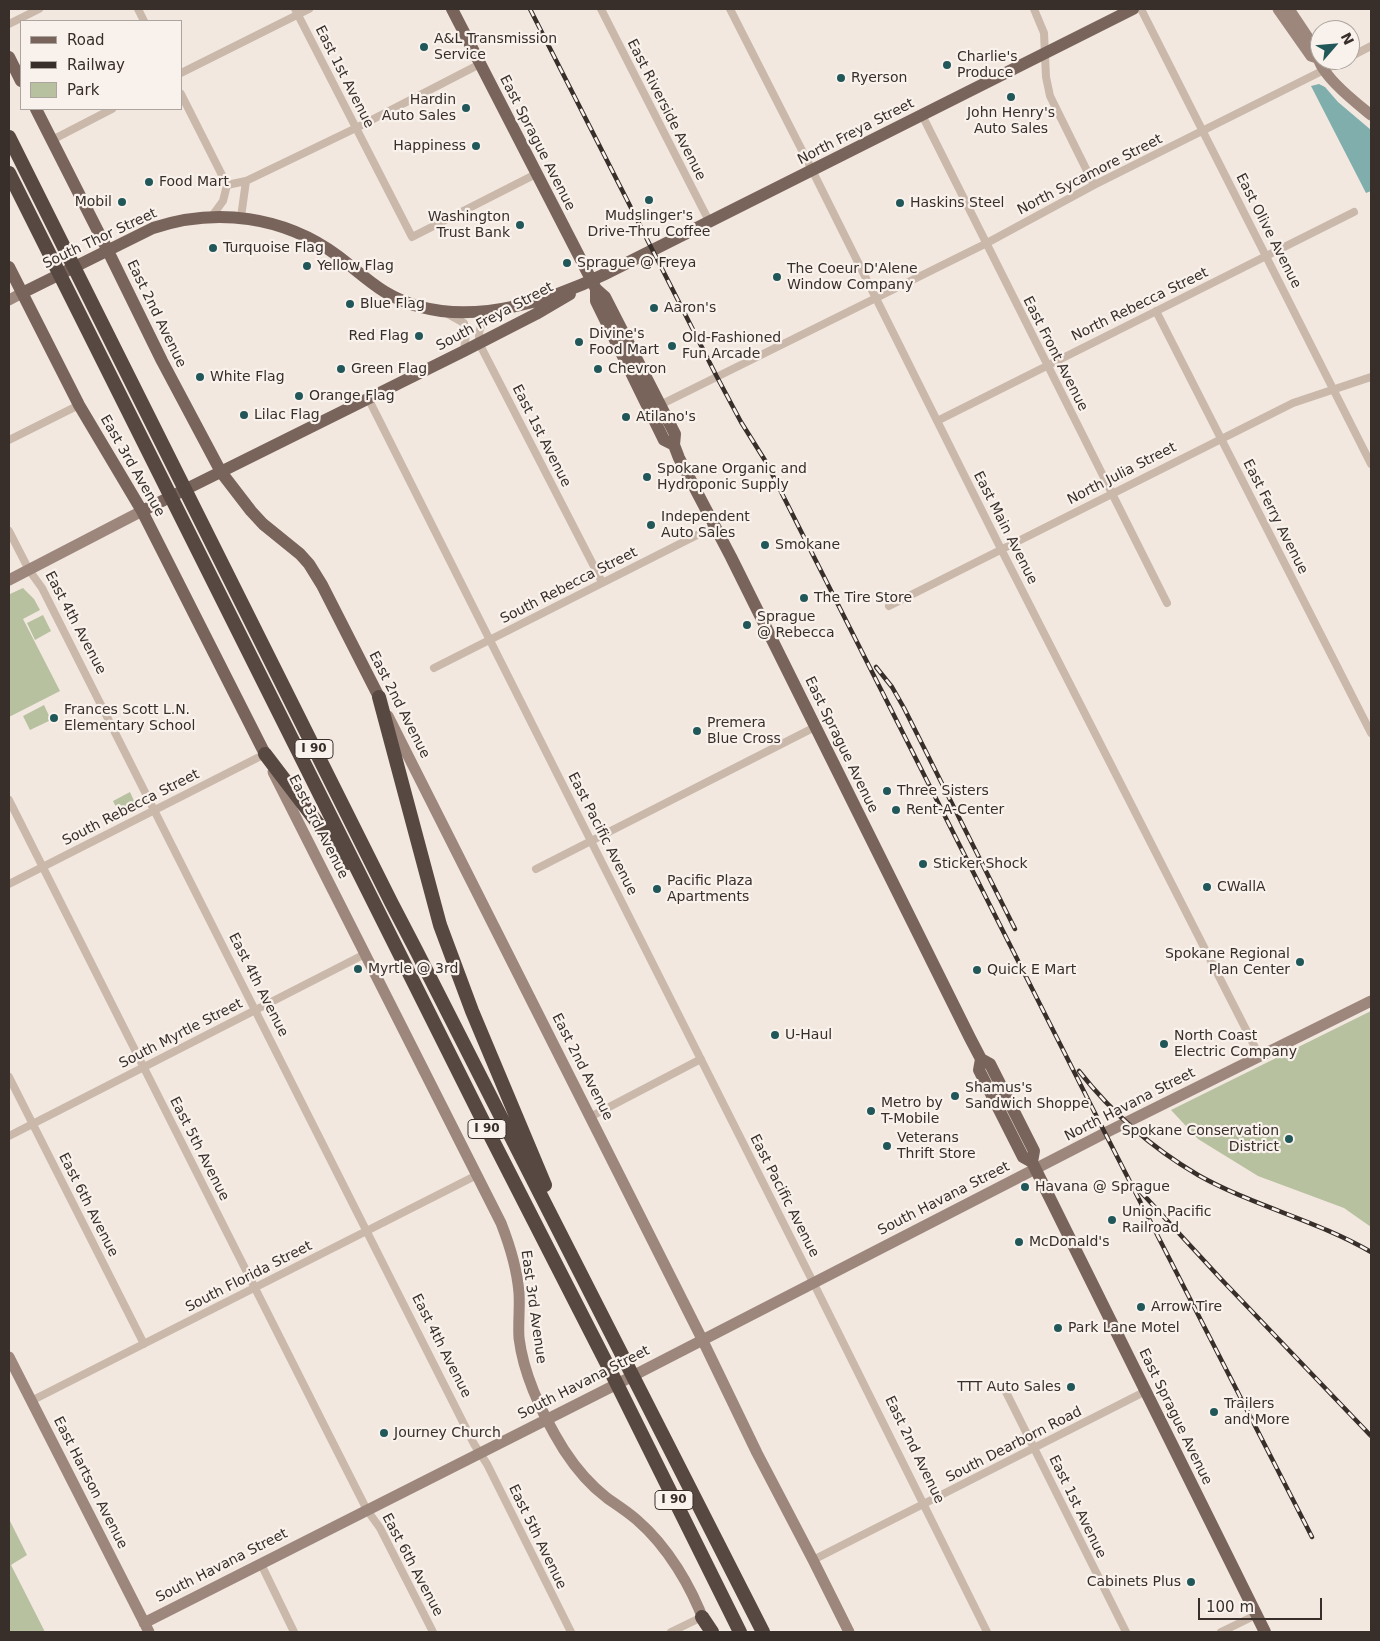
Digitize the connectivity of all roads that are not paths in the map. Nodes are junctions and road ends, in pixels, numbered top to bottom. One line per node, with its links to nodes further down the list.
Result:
1 (39, 9): 12 (street)
2 (309, 9): 11 (street)
3 (452, 9): 17 (main road, East Sprague Avenue)
4 (601, 9): 39 (street, East Riverside Avenue)
5 (730, 9): 30 (street, East Main Avenue)
6 (1034, 9): 14 (street)
7 (1133, 9): 14 (main road, North Freya Street)
8 (1141, 9): 27 (street, East Olive Avenue)
9 (1278, 9): 15 (street)
10 (1289, 9): 13 (street)
11 (296, 12): 19 (street); 26 (street, East 1st Avenue)
12 (9, 24)
13 (1310, 40)
14 (1045, 52): 24 (main road, North Freya Street); 35 (street)
15 (1310, 56)
16 (9, 57): 20 (main road)
17 (480, 64): 26 (street); 32 (main road, East Sprague Avenue)
18 (1324, 70): 25 (street); 27 (street, North Sycamore Street)
19 (182, 72)
20 (20, 79)
21 (182, 96): 34 (street)
22 (37, 110): 29 (main road, East 2nd Avenue)
23 (110, 110): 29 (street)
24 (922, 115): 30 (main road, North Freya Street); 40 (street, East Front Avenue)
25 (1371, 115)
26 (356, 128): 32 (street, East 1st Avenue); 33 (street)
27 (1204, 131): 35 (street, North Sycamore Street); 42 (street, East Olive Avenue)
28 (9, 137): 103 (highway, I 90)
29 (52, 140): 41 (main road, East 2nd Avenue)
30 (812, 170): 39 (main road, North Freya Street); 46 (street, East Main Avenue)
31 (9, 173): 87 (highway, I 90)
32 (536, 174): 44 (main road, East Sprague Avenue)
33 (246, 181): 34 (street); 38 (street)
34 (227, 185): 37 (street)
35 (1094, 185): 40 (street, North Sycamore Street)
36 (1354, 212): 42 (street, North Rebecca Street)
37 (212, 216): 38 (main road, South Thor Street); 41 (main road, South Thor Street)
38 (241, 217): 50 (main road, South Thor Street)
39 (710, 223): 44 (main road, North Freya Street)
40 (986, 244): 46 (street, North Sycamore Street); 53 (street, East Front Avenue)
41 (108, 251): 45 (main road, South Thor Street); 64 (main road, East 2nd Avenue)
42 (1267, 256): 49 (street, North Rebecca Street); 55 (street, East Olive Avenue)
43 (9, 267): 45 (main road, East 3rd Avenue)
44 (594, 285): 48 (main road, South Thor Street); 51 (main road, South Freya Street); 58 (main road, East Sprague Avenue); 62 (main road, East Sprague Avenue)
45 (22, 293): 47 (street, South Thor Street); 57 (main road, East 3rd Avenue)
46 (877, 298): 58 (street, North Sycamore Street); 59 (street, East Main Avenue)
47 (9, 300)
48 (503, 309): 50 (main road, South Thor Street); 51 (street)
49 (1156, 311): 53 (street, North Rebecca Street); 60 (street, East Ferry Avenue)
50 (445, 312): 52 (street)
51 (479, 343): 52 (main road, South Freya Street); 72 (street, East 1st Avenue)
52 (464, 351): 56 (main road, South Freya Street)
53 (1047, 365): 59 (street, North Rebecca Street); 65 (street, East Front Avenue)
54 (1371, 377): 55 (street, North Julia Street)
55 (1334, 389): 60 (street, North Julia Street); 63 (street, East Olive Avenue)
56 (368, 398): 64 (main road, South Freya Street); 75 (street, East Pacific Avenue)
57 (79, 405): 61 (street); 66 (main road, East 3rd Avenue)
58 (660, 405): 62 (main road, East Sprague Avenue)
59 (937, 422): 69 (street, East Main Avenue)
60 (1220, 438): 65 (street, North Julia Street); 79 (street, East Ferry Avenue)
61 (9, 440)
62 (674, 445): 67 (main road, East Sprague Avenue)
63 (1371, 464)
64 (220, 472): 66 (main road, South Freya Street); 77 (main road, East 2nd Avenue)
65 (1112, 493): 69 (street, North Julia Street); 73 (street, East Front Avenue)
66 (142, 512): 70 (street, South Freya Street); 80 (main road, East 3rd Avenue)
67 (715, 526): 72 (street, South Rebecca Street); 78 (main road, East Sprague Avenue)
68 (9, 531): 70 (street, East 4th Avenue)
69 (1001, 550): 74 (street, North Julia Street); 91 (street, East Main Avenue)
70 (29, 570): 71 (street, South Freya Street); 82 (street, East 4th Avenue)
71 (9, 580)
72 (602, 582): 75 (street, South Rebecca Street)
73 (1166, 603)
74 (889, 606)
75 (490, 639): 76 (street, South Rebecca Street); 83 (street, East Pacific Avenue)
76 (434, 668)
77 (379, 697): 95 (street, East 2nd Avenue); 103 (highway)
78 (815, 727): 83 (street); 98 (main road, East Sprague Avenue)
79 (1371, 733)
80 (265, 754): 82 (street, South Rebecca Street); 87 (highway); 88 (street, East 3rd Avenue)
81 (9, 800): 84 (street, East 5th Avenue)
82 (153, 811): 84 (street, South Rebecca Street); 90 (street, East 4th Avenue)
83 (591, 840): 85 (street); 92 (street, East Pacific Avenue)
84 (43, 867): 86 (street, South Rebecca Street); 93 (street, East 5th Avenue)
85 (536, 868)
86 (9, 884)
87 (369, 891): 126 (highway, I 90)
88 (365, 954): 90 (street, South Myrtle Street); 99 (street, East 3rd Avenue)
89 (1371, 1001): 91 (street, North Havana Street)
90 (255, 1011): 93 (street, South Myrtle Street); 100 (street, East 4th Avenue)
91 (1260, 1056): 98 (street, North Havana Street)
92 (701, 1060): 95 (street); 101 (street, East Pacific Avenue)
93 (144, 1067): 96 (street, South Myrtle Street); 102 (street, East 5th Avenue)
94 (9, 1078): 96 (street, East 6th Avenue)
95 (590, 1117): 104 (street, East 2nd Avenue)
96 (32, 1124): 97 (street, South Myrtle Street); 105 (street, East 6th Avenue)
97 (9, 1136)
98 (1034, 1165): 101 (street, South Havana Street); 107 (main road, East Sprague Avenue)
99 (477, 1175): 100 (street, South Florida Street); 110 (street, East 3rd Avenue)
100 (367, 1231): 102 (street, South Florida Street); 112 (street, East 4th Avenue)
101 (813, 1282): 104 (street, South Havana Street); 113 (street, East 2nd Avenue)
102 (255, 1289): 105 (street, South Florida Street); 114 (street, East 5th Avenue)
103 (604, 1318): 127 (highway, I 90)
104 (702, 1339): 110 (street, South Havana Street); 115 (street)
105 (144, 1344): 109 (street, South Florida Street)
106 (9, 1357): 109 (street, East Hartson Avenue)
107 (1146, 1391): 111 (street, South Dearborn Road); 117 (main road, East Sprague Avenue)
108 (1006, 1392): 111 (street, East 1st Avenue)
109 (31, 1401): 119 (street, East Hartson Avenue)
110 (547, 1418): 112 (street, South Havana Street); 118 (street)
111 (1035, 1448): 113 (street, South Dearborn Road); 130 (street, East 1st Avenue)
112 (479, 1453): 114 (street, South Havana Street); 122 (street, East 5th Avenue)
113 (924, 1505): 115 (street, South Dearborn Road); 129 (street, East 2nd Avenue)
114 (368, 1510): 116 (street, South Havana Street); 121 (street, East 6th Avenue)
115 (813, 1560): 128 (street)
116 (260, 1564): 119 (street, South Havana Street); 120 (street)
117 (1256, 1615): 131 (street); 132 (main road, East Sprague Avenue)
118 (702, 1617): 123 (street); 124 (street); 125 (highway)
119 (147, 1628)
120 (294, 1632)
121 (433, 1632)
122 (570, 1632)
123 (672, 1632)
124 (708, 1632)
125 (712, 1632)
126 (740, 1632)
127 (763, 1632)
128 (849, 1632)
129 (987, 1632)
130 (1126, 1632)
131 (1221, 1632)
132 (1265, 1632)

